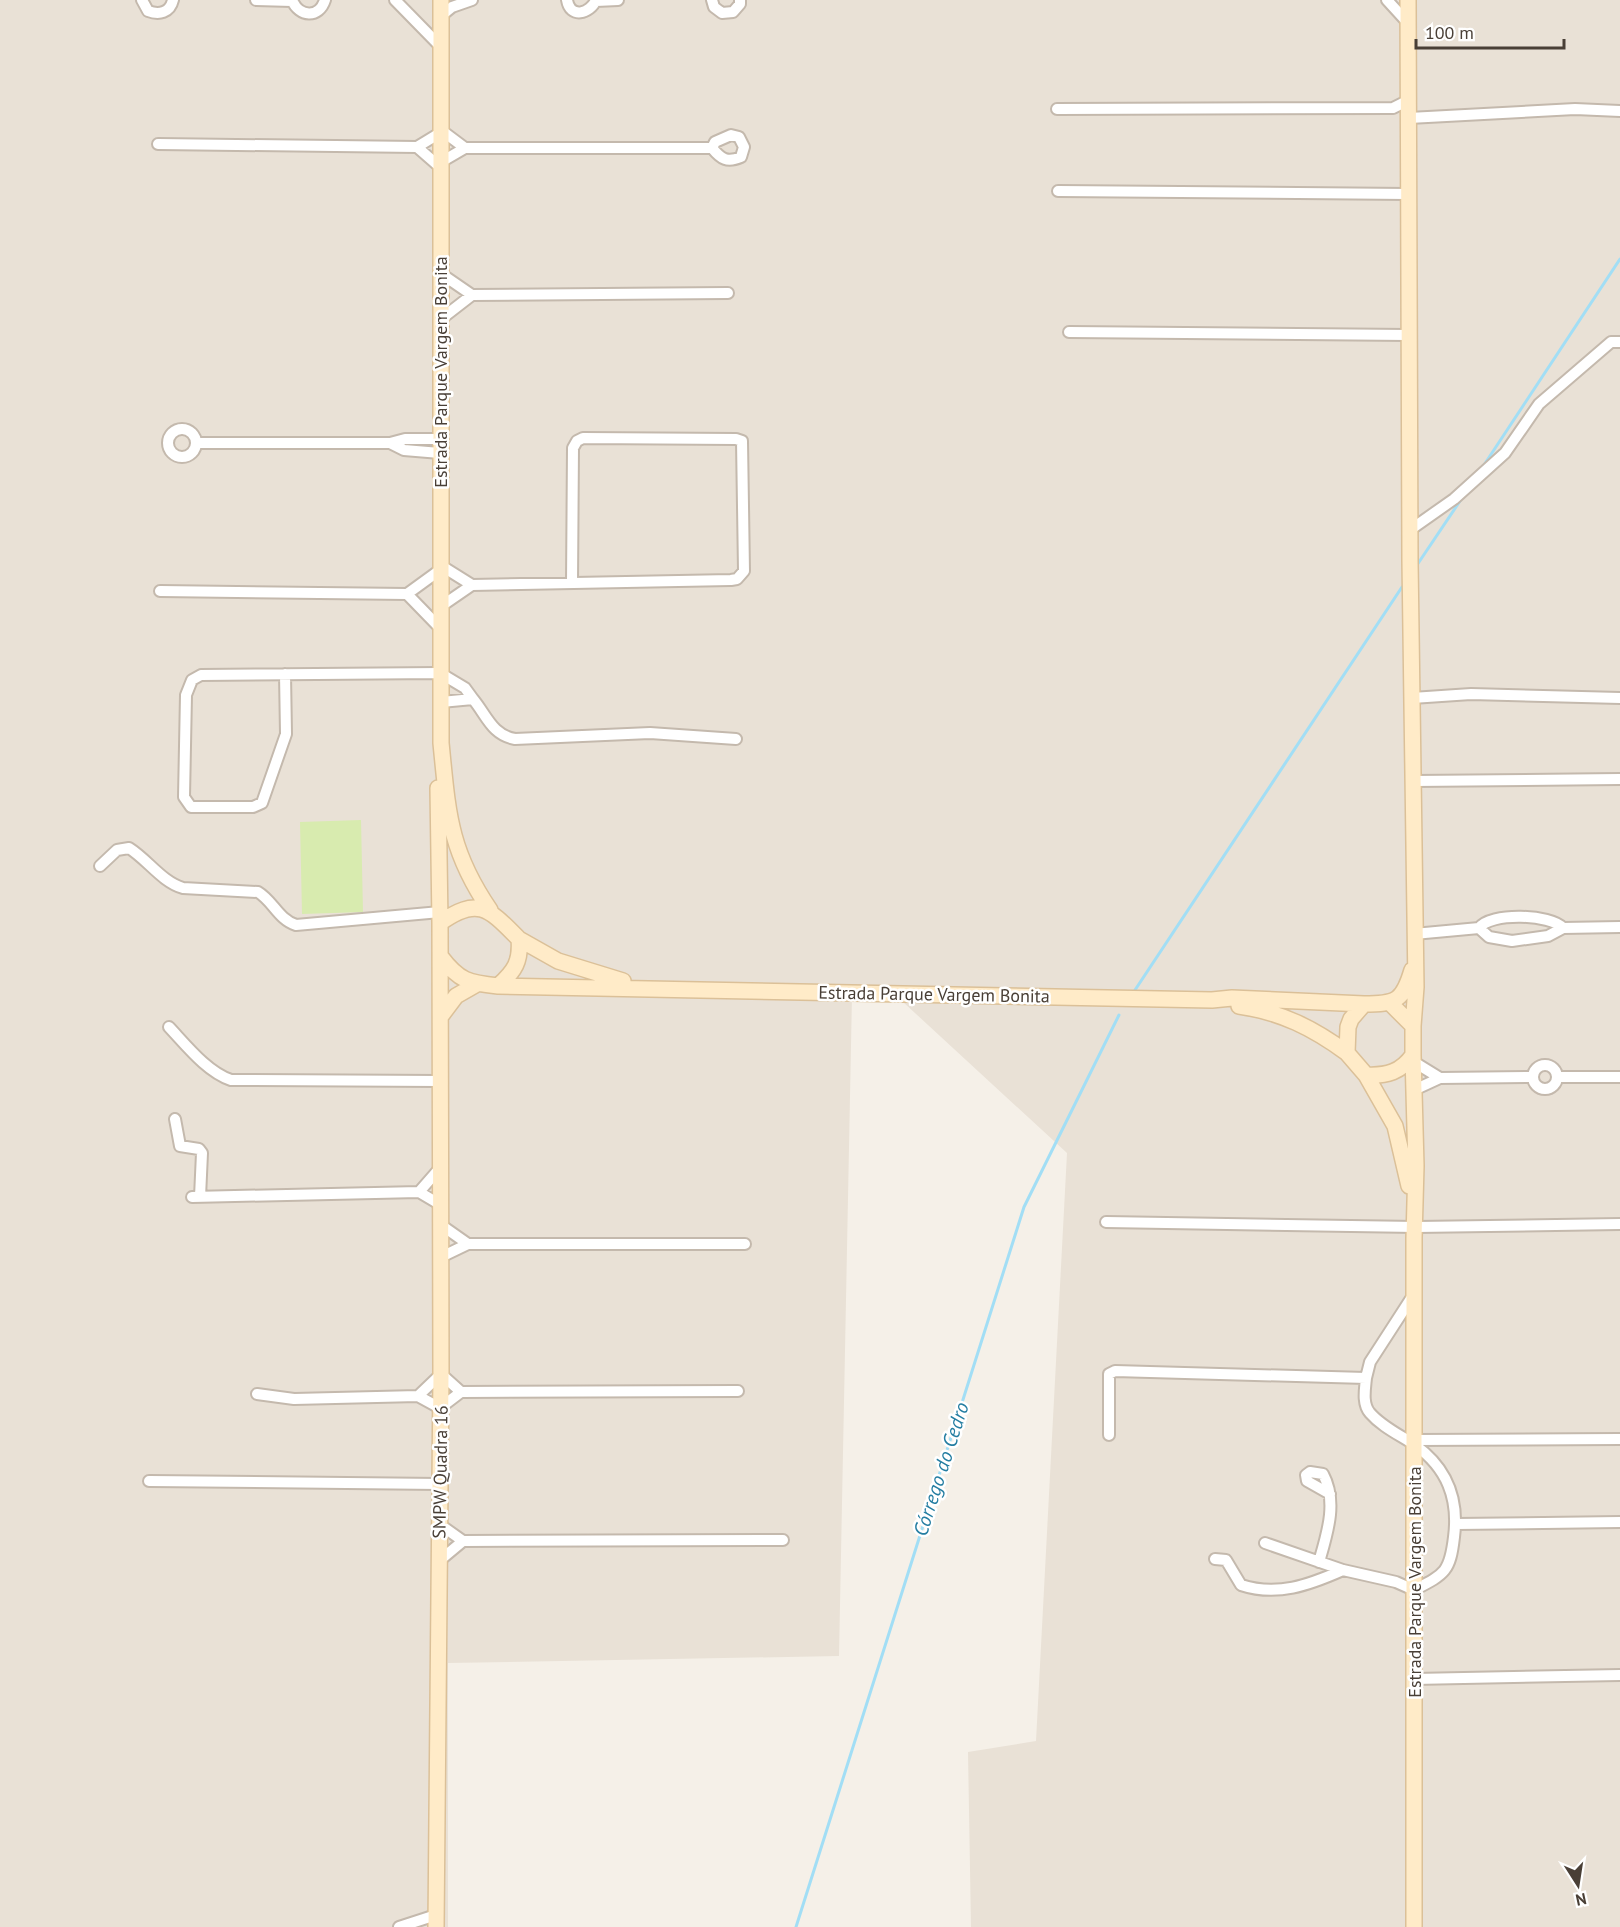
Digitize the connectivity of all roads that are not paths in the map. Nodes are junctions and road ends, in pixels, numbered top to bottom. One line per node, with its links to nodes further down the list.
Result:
1 (142, 0): 2 (street)
2 (173, 0)
3 (256, 0): 16 (street)
4 (325, 0): 16 (street)
5 (395, 0): 19 (street)
6 (441, 0): 17 (main road, Estrada Parque Vargem Bonita)
7 (472, 0): 17 (street)
8 (567, 0): 9 (street)
9 (596, 0): 10 (street)
10 (604, 0): 11 (street)
11 (618, 0)
12 (712, 0): 13 (street)
13 (740, 0)
14 (1387, 0): 18 (street)
15 (1408, 0): 18 (main road)
16 (292, 1)
17 (441, 16): 19 (main road, Estrada Parque Vargem Bonita)
18 (1408, 23): 20 (main road)
19 (441, 47): 25 (main road, Estrada Parque Vargem Bonita)
20 (1409, 100): 21 (street); 24 (main road)
21 (1393, 108): 22 (street); 24 (street)
22 (1057, 109)
23 (1620, 111): 24 (street)
24 (1409, 120): 32 (main road)
25 (441, 132): 27 (street); 28 (street); 30 (main road, Estrada Parque Vargem Bonita)
26 (158, 144): 27 (street)
27 (417, 147): 30 (street)
28 (465, 148): 29 (street); 30 (street)
29 (712, 148)
30 (441, 165): 33 (main road, Estrada Parque Vargem Bonita)
31 (1058, 190): 32 (street)
32 (1408, 194): 38 (main road)
33 (440, 273): 35 (street); 36 (main road, Estrada Parque Vargem Bonita)
34 (728, 293): 35 (street)
35 (472, 295): 36 (street)
36 (441, 319): 41 (main road, Estrada Parque Vargem Bonita)
37 (1069, 332): 38 (street)
38 (1408, 335): 42 (main road)
39 (1620, 342): 42 (street)
40 (196, 443): 41 (street)
41 (440, 446): 43 (main road, Estrada Parque Vargem Bonita)
42 (1410, 530): 52 (main road)
43 (440, 568): 45 (street); 47 (street); 48 (main road, Estrada Parque Vargem Bonita)
44 (572, 583): 44 (street); 45 (street)
45 (472, 585): 48 (street)
46 (160, 591): 47 (street)
47 (407, 594): 49 (street)
48 (440, 607): 49 (main road, Estrada Parque Vargem Bonita)
49 (440, 628): 50 (main road, Estrada Parque Vargem Bonita)
50 (440, 673): 51 (street); 54 (street); 55 (main road, Estrada Parque Vargem Bonita)
51 (285, 674): 51 (street)
52 (1412, 698): 53 (street); 59 (main road)
53 (1620, 698)
54 (473, 699): 55 (street); 56 (street)
55 (441, 702): 57 (main road, Estrada Parque Vargem Bonita)
56 (736, 739)
57 (441, 743): 61 (main road, Estrada Parque Vargem Bonita); 62 (main road, Estrada Parque Vargem Bonita)
58 (1620, 779): 59 (street)
59 (1413, 781): 66 (main road)
60 (100, 866): 62 (street)
61 (490, 910): 62 (main road); 67 (main road)
62 (440, 918): 68 (main road)
63 (1620, 927): 65 (street)
64 (1479, 928): 65 (street); 65 (street); 66 (street)
65 (1563, 928)
66 (1414, 934): 69 (main road)
67 (519, 939): 71 (main road); 72 (main road, Estrada Parque Vargem Bonita)
68 (441, 957): 70 (main road); 76 (main road, SMPW Quadra 16)
69 (1414, 964): 75 (main road); 77 (main road)
70 (477, 984): 71 (main road); 76 (main road)
71 (498, 986): 72 (main road, Estrada Parque Vargem Bonita)
72 (656, 989): 73 (main road, Estrada Parque Vargem Bonita)
73 (1212, 1000): 74 (main road, Estrada Parque Vargem Bonita); 79 (main road, Estrada Parque Vargem Bonita)
74 (1364, 1004): 75 (main road); 79 (main road)
75 (1391, 1004): 77 (main road)
76 (441, 1016): 86 (main road, SMPW Quadra 16)
77 (1413, 1026): 80 (main road)
78 (169, 1027): 86 (street)
79 (1347, 1053): 81 (main road)
80 (1413, 1059): 81 (main road); 85 (street); 87 (main road, Estrada Parque Vargem Bonita)
81 (1366, 1075): 95 (main road, Estrada Parque Vargem Bonita)
82 (1533, 1077): 83 (street); 83 (street); 85 (street)
83 (1558, 1077): 84 (street)
84 (1620, 1077)
85 (1440, 1078): 87 (street)
86 (441, 1081): 89 (main road, SMPW Quadra 16)
87 (1414, 1090): 95 (main road, Estrada Parque Vargem Bonita)
88 (175, 1119): 90 (street)
89 (440, 1168): 90 (street); 91 (main road, SMPW Quadra 16)
90 (419, 1192): 91 (street)
91 (441, 1206): 94 (main road, SMPW Quadra 16)
92 (1106, 1222): 95 (street)
93 (1620, 1224): 95 (street)
94 (441, 1225): 96 (street); 98 (main road, SMPW Quadra 16)
95 (1413, 1231): 99 (main road, Estrada Parque Vargem Bonita)
96 (468, 1244): 97 (street); 98 (street)
97 (745, 1244)
98 (441, 1257): 100 (main road, SMPW Quadra 16)
99 (1414, 1293): 101 (street); 109 (main road, Estrada Parque Vargem Bonita)
100 (441, 1374): 103 (street); 105 (street); 106 (main road, SMPW Quadra 16)
101 (1366, 1378): 107 (street); 109 (street)
102 (738, 1391): 103 (street)
103 (461, 1392): 106 (street)
104 (257, 1394): 105 (street)
105 (418, 1396): 106 (street)
106 (440, 1408): 111 (main road, SMPW Quadra 16)
107 (1109, 1435)
108 (1620, 1439): 109 (street)
109 (1415, 1443): 115 (street); 123 (main road, Estrada Parque Vargem Bonita)
110 (149, 1481): 111 (street)
111 (440, 1484): 114 (main road, SMPW Quadra 16)
112 (1330, 1494): 121 (street)
113 (1620, 1522): 115 (street)
114 (439, 1524): 117 (street); 120 (main road, SMPW Quadra 16)
115 (1456, 1524): 123 (street)
116 (783, 1540): 117 (street)
117 (463, 1541): 120 (street)
118 (1264, 1543): 121 (street)
119 (1215, 1558): 122 (street)
120 (439, 1561): 126 (main road, SMPW Quadra 16)
121 (1319, 1562): 122 (street)
122 (1343, 1570): 123 (street)
123 (1414, 1590): 125 (main road, Estrada Parque Vargem Bonita)
124 (1620, 1675): 125 (street)
125 (1414, 1679): 128 (main road, Estrada Parque Vargem Bonita)
126 (436, 1921): 127 (street)
127 (399, 1927)
128 (1414, 1927)

